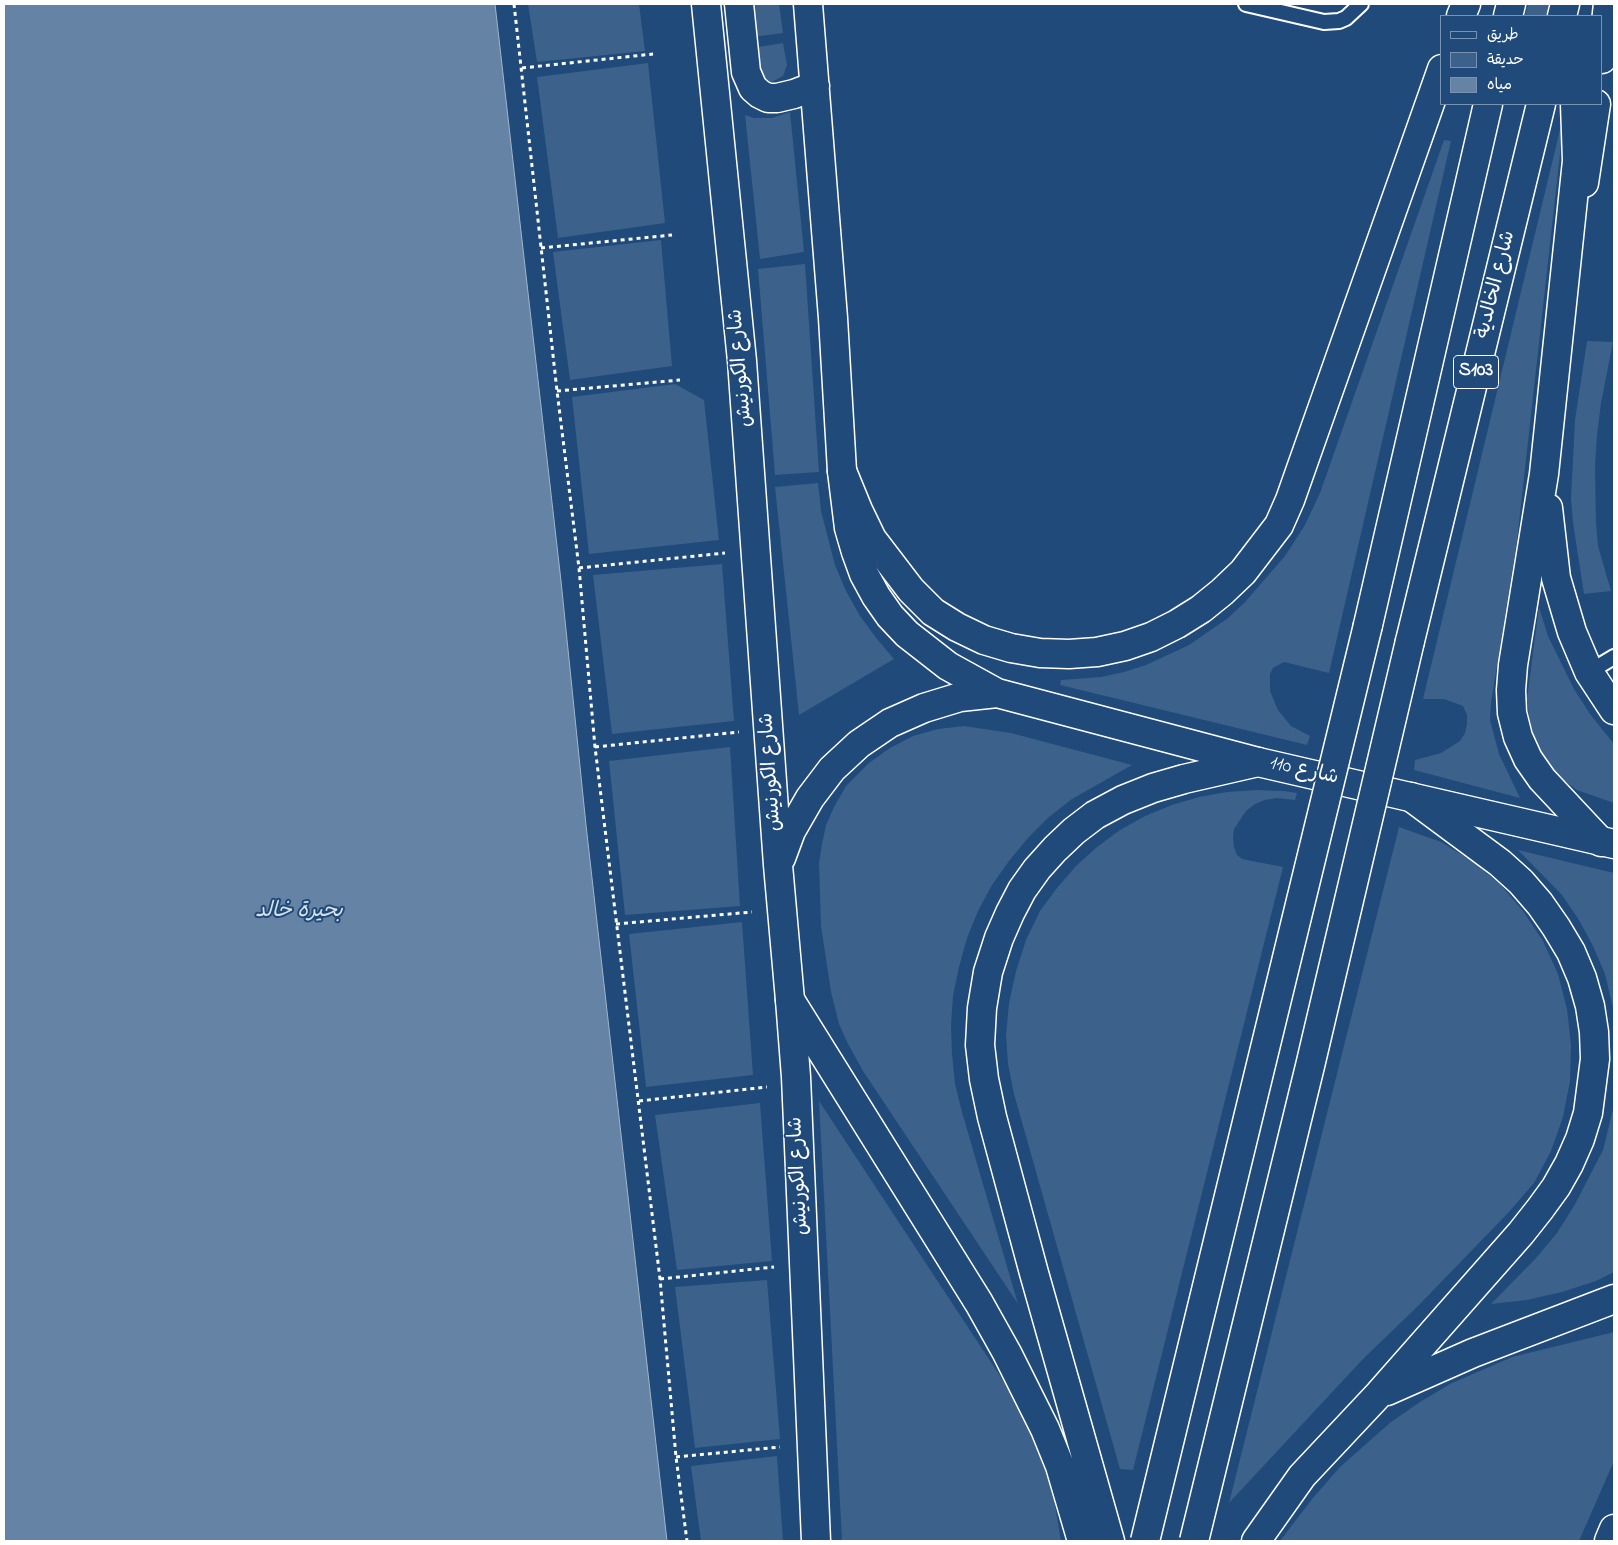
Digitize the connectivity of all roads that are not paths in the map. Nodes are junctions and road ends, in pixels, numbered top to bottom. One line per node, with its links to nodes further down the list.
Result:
1 (706, 4): 24 (main road, شارع الكورنيش)
2 (739, 4): 9 (main road)
3 (1246, 4): 4 (lane)
4 (1361, 4)
5 (808, 5): 9 (main road)
6 (1610, 9): 7 (main road)
7 (1603, 52)
8 (1440, 76): 15 (main road)
9 (815, 86): 15 (main road)
10 (1488, 105): 32 (main road, S103, bridge)
11 (1541, 105): 33 (main road, شارع الخالدية / S103, bridge)
12 (1576, 105): 14 (main road)
13 (1596, 105): 14 (main road)
14 (1570, 230): 16 (main road)
15 (842, 471): 19 (main road)
16 (1544, 474): 18 (main road); 23 (main road)
17 (1614, 657): 18 (lane)
18 (1589, 672): 20 (main road)
19 (996, 693): 21 (main road, شارع 110); 24 (main road)
20 (1614, 710)
21 (1258, 762): 22 (main road, شارع 110); 31 (main road)
22 (1411, 797): 23 (main road, شارع 110); 27 (main road)
23 (1608, 843)
24 (778, 865): 25 (main road, شارع الكورنيش)
25 (790, 1000): 29 (main road, شارع الكورنيش); 30 (main road)
26 (1614, 1299): 27 (main road)
27 (1379, 1394): 34 (main road)
28 (1614, 1529): 35 (main road)
29 (816, 1541)
30 (1082, 1541)
31 (1110, 1541)
32 (1145, 1541)
33 (1194, 1541)
34 (1256, 1541)
35 (1609, 1541)

